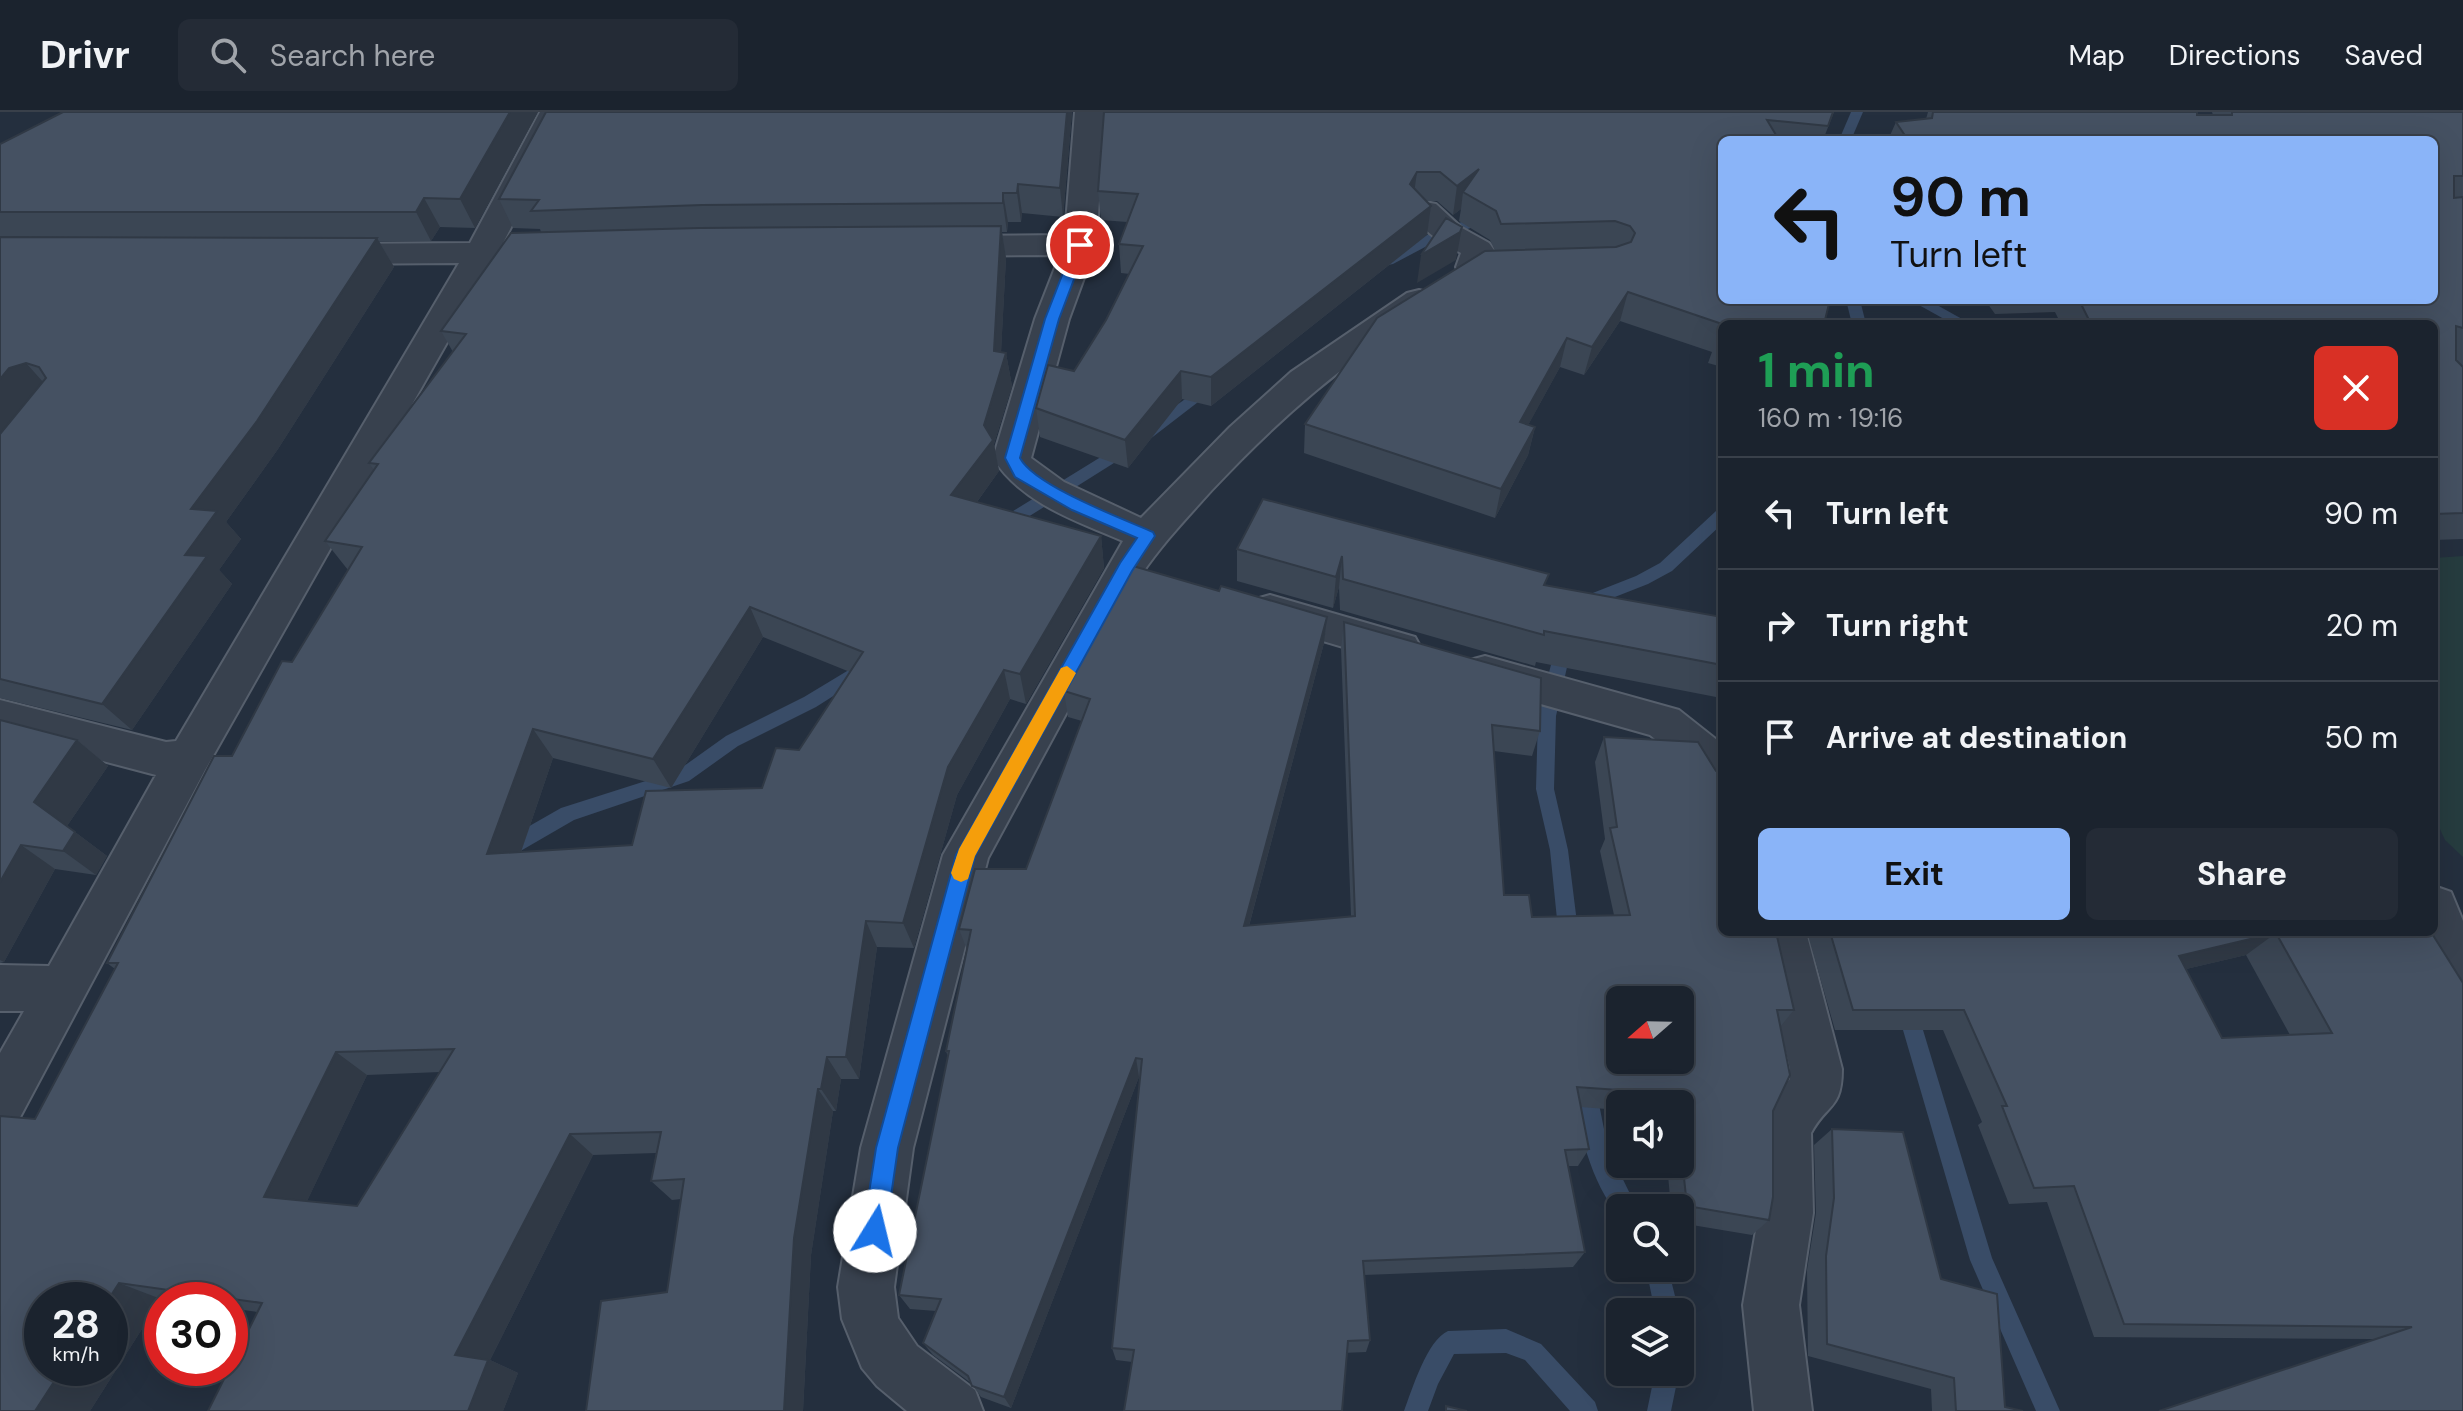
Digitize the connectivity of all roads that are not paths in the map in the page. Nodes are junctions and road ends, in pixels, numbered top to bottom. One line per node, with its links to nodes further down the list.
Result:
1 (555, 112): 8 (street)
2 (1090, 112): 4 (street)
3 (1425, 211): 9 (street)
4 (1080, 245): 5 (street); 9 (street)
5 (904, 246)
6 (542, 252): 8 (street)
7 (295, 254): 8 (street)
8 (481, 254): 12 (street)
9 (1143, 560): 20 (street)
10 (1231, 598): 13 (street)
11 (0, 717): 12 (street)
12 (189, 757): 18 (street)
13 (1718, 775)
14 (2438, 917): 16 (street)
15 (1783, 936): 21 (street)
16 (2463, 983)
17 (0, 988): 18 (street)
18 (61, 989): 19 (street)
19 (0, 1103)
20 (954, 1411)
21 (1783, 1411)

